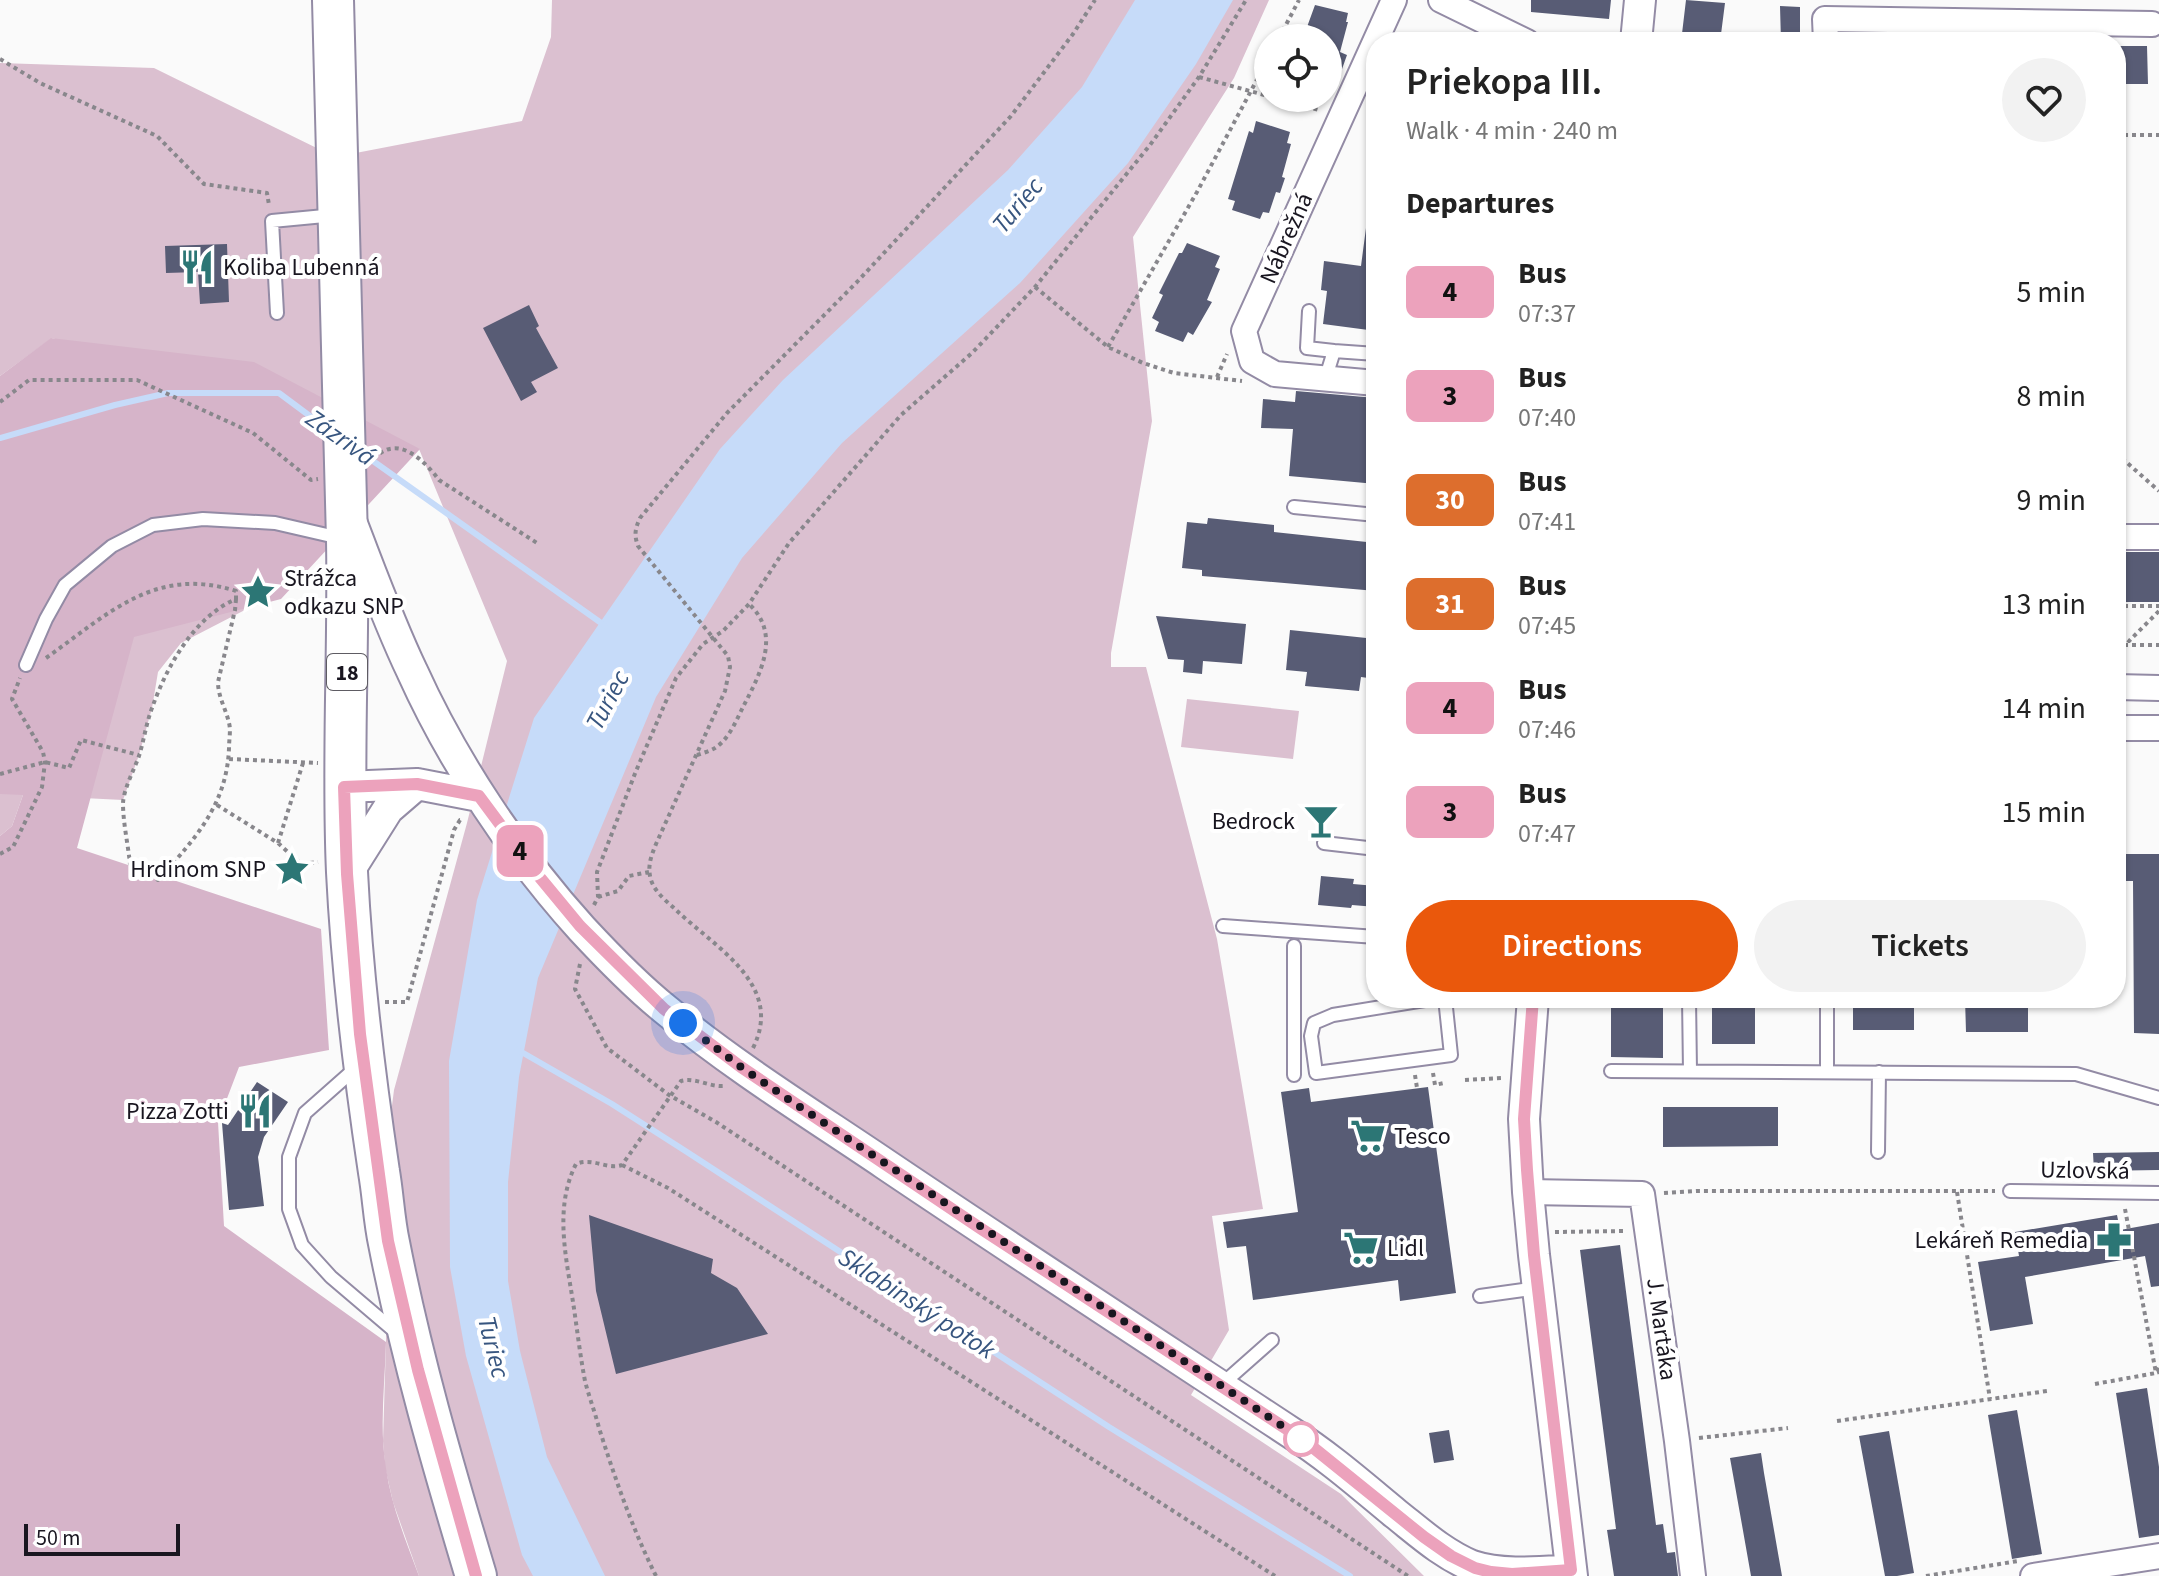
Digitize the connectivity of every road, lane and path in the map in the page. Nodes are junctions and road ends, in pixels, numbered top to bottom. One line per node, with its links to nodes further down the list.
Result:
1 (333, 0): 22 (main road, 18)
2 (1095, 0): 48 (path)
3 (1246, 0): 16 (path)
4 (1299, 0): 8 (path)
5 (1394, 0): 10 (street, Nábrežná)
6 (1441, 0): 11 (street)
7 (1640, 0): 12 (street)
8 (1286, 24)
9 (2152, 24): 13 (street)
10 (1379, 32)
11 (1507, 32)
12 (1637, 32)
13 (1826, 32)
14 (0, 59): 23 (path)
15 (1366, 62): 32 (street, Nábrežná)
16 (1199, 77): 18 (path); 26 (path)
17 (1254, 85): 18 (path)
18 (1251, 91): 19 (path); 29 (path)
19 (1254, 92)
20 (2126, 135): 21 (path)
21 (2159, 135)
22 (338, 215): 23 (lane); 39 (main road, 18)
23 (272, 221): 28 (lane)
24 (240, 261): 25 (path)
25 (227, 262)
26 (1035, 287): 29 (path); 45 (path)
27 (1309, 311): 30 (lane)
28 (277, 313)
29 (1108, 347): 32 (path)
30 (1334, 351): 31 (lane); 33 (lane)
31 (1366, 353)
32 (1275, 374): 33 (street)
33 (1325, 380): 34 (street)
34 (1366, 382)
35 (0, 402): 39 (path)
36 (2126, 462): 37 (path)
37 (2159, 491)
38 (1294, 507): 40 (lane)
39 (346, 508): 43 (path); 53 (lane); 64 (main road, 18); 66 (street)
40 (1366, 514)
41 (2126, 537): 42 (street)
42 (2159, 537)
43 (537, 543)
44 (236, 599): 53 (path); 58 (path); 60 (path)
45 (749, 604): 48 (path); 59 (path)
46 (2126, 607): 47 (path)
47 (2159, 609): 51 (path)
48 (713, 637): 59 (path); 72 (path)
49 (2126, 640): 51 (path)
50 (2126, 643): 51 (path)
51 (2129, 643): 52 (path)
52 (2159, 645)
53 (24, 670): 61 (path)
54 (2126, 687): 55 (street)
55 (2159, 688)
56 (2126, 728): 57 (street)
57 (2159, 728)
58 (139, 755): 61 (path); 65 (path)
59 (695, 756): 72 (path)
60 (229, 759): 65 (path); 67 (path)
61 (45, 762): 62 (path); 70 (path)
62 (0, 774)
63 (417, 784): 64 (street); 66 (street); 71 (street)
64 (344, 787): 71 (main road, 18)
65 (217, 805): 67 (path)
66 (481, 809): 77 (path); 115 (street)
67 (278, 843): 71 (path)
68 (1324, 843): 69 (lane)
69 (1366, 848)
70 (0, 854)
71 (336, 868): 86 (main road, 18)
72 (649, 872): 85 (path)
73 (1223, 926): 74 (lane)
74 (1366, 936)
75 (1294, 946): 84 (lane)
76 (580, 962): 97 (path)
77 (380, 1002)
78 (1376, 1008): 83 (lane)
79 (1446, 1008): 83 (lane)
80 (1532, 1008): 102 (street)
81 (1689, 1008): 88 (lane)
82 (1827, 1008): 89 (lane)
83 (1314, 1023): 84 (lane)
84 (1293, 1027): 92 (lane)
85 (749, 1056)
86 (363, 1063): 112 (main road, 18); 112 (lane)
87 (1611, 1071): 88 (lane)
88 (1690, 1071): 89 (lane)
89 (1827, 1072): 90 (lane)
90 (1879, 1072): 98 (lane); 99 (lane)
91 (1414, 1073): 96 (path)
92 (1294, 1075)
93 (1507, 1078): 94 (path)
94 (1465, 1080)
95 (729, 1085): 97 (path)
96 (1417, 1088)
97 (669, 1095): 100 (path); 126 (path)
98 (2159, 1098)
99 (1878, 1152)
100 (622, 1165): 124 (path); 125 (path)
101 (2010, 1191): 103 (path); 104 (lane, Uzlovská)
102 (1528, 1192): 106 (street); 109 (street)
103 (1957, 1192): 106 (path); 117 (path)
104 (2122, 1193): 105 (lane, Uzlovská); 113 (path)
105 (2159, 1193)
106 (1642, 1194): 107 (street, J. Martáka)
107 (1648, 1231): 108 (path); 120 (street, J. Martáka)
108 (1549, 1232)
109 (1538, 1288): 110 (lane); 122 (street)
110 (1480, 1296)
111 (1272, 1340): 115 (lane)
112 (411, 1345): 123 (main road, 18)
113 (2158, 1371): 114 (path)
114 (2095, 1384)
115 (1220, 1386): 122 (street)
116 (2047, 1391): 117 (path)
117 (1990, 1399): 118 (path)
118 (1837, 1421)
119 (1788, 1428): 120 (path)
120 (1677, 1441): 127 (street, J. Martáka)
121 (2159, 1556): 128 (street)
122 (1571, 1573)
123 (476, 1576)
124 (656, 1576)
125 (1275, 1576)
126 (1408, 1576)
127 (1693, 1576)
128 (2033, 1576)

